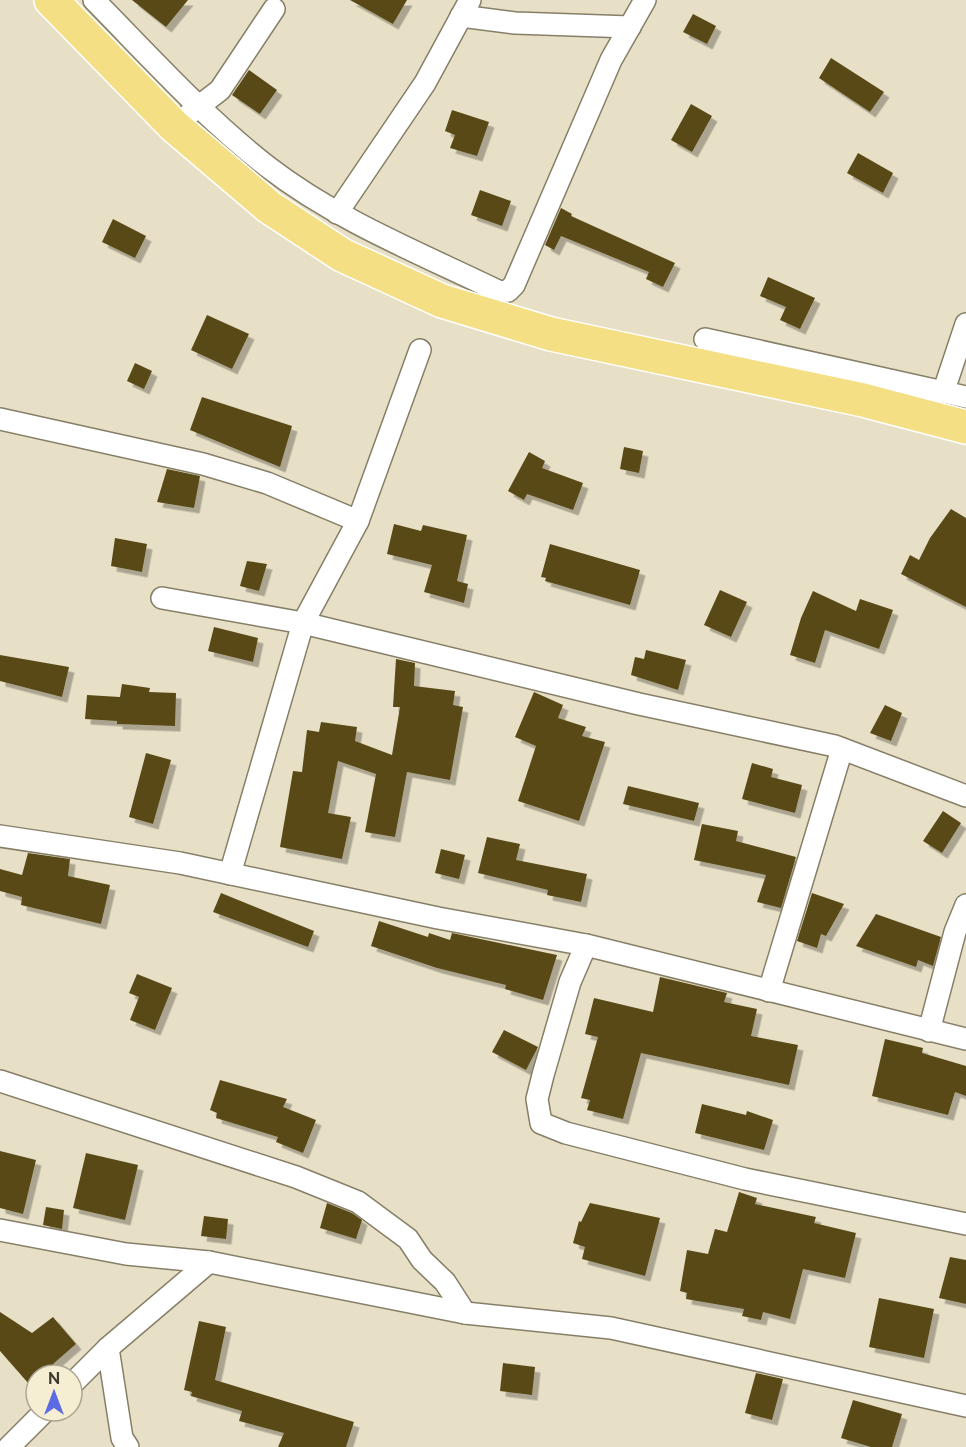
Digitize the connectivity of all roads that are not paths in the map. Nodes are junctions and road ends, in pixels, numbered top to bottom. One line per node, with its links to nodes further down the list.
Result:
1 (94, 0): 7 (street)
2 (645, 0): 6 (street)
3 (63, 4): 7 (main road)
4 (466, 8): 6 (street); 8 (street)
5 (274, 9): 7 (street)
6 (630, 27): 8 (street)
7 (187, 116): 8 (street); 15 (main road)
8 (337, 213)
9 (966, 324): 12 (street)
10 (705, 339): 12 (street)
11 (420, 350): 16 (street)
12 (944, 390): 13 (street)
13 (966, 397)
14 (0, 419): 16 (street)
15 (966, 427)
16 (358, 521): 18 (street)
17 (162, 598): 18 (street)
18 (303, 623): 19 (street); 22 (street)
19 (842, 749): 20 (street); 25 (street)
20 (966, 796)
21 (0, 836): 22 (street)
22 (230, 874): 24 (street)
23 (966, 905): 26 (street)
24 (586, 945): 25 (street); 29 (street)
25 (769, 991): 26 (street)
26 (929, 1031): 27 (street)
27 (966, 1039)
28 (0, 1081): 32 (street)
29 (966, 1224)
30 (0, 1230): 31 (street)
31 (209, 1262): 32 (street); 33 (street)
32 (465, 1314): 35 (street)
33 (108, 1348): 34 (street); 38 (street)
34 (84, 1372)
35 (966, 1406)
36 (33, 1423): 37 (street)
37 (9, 1447)
38 (128, 1447)

